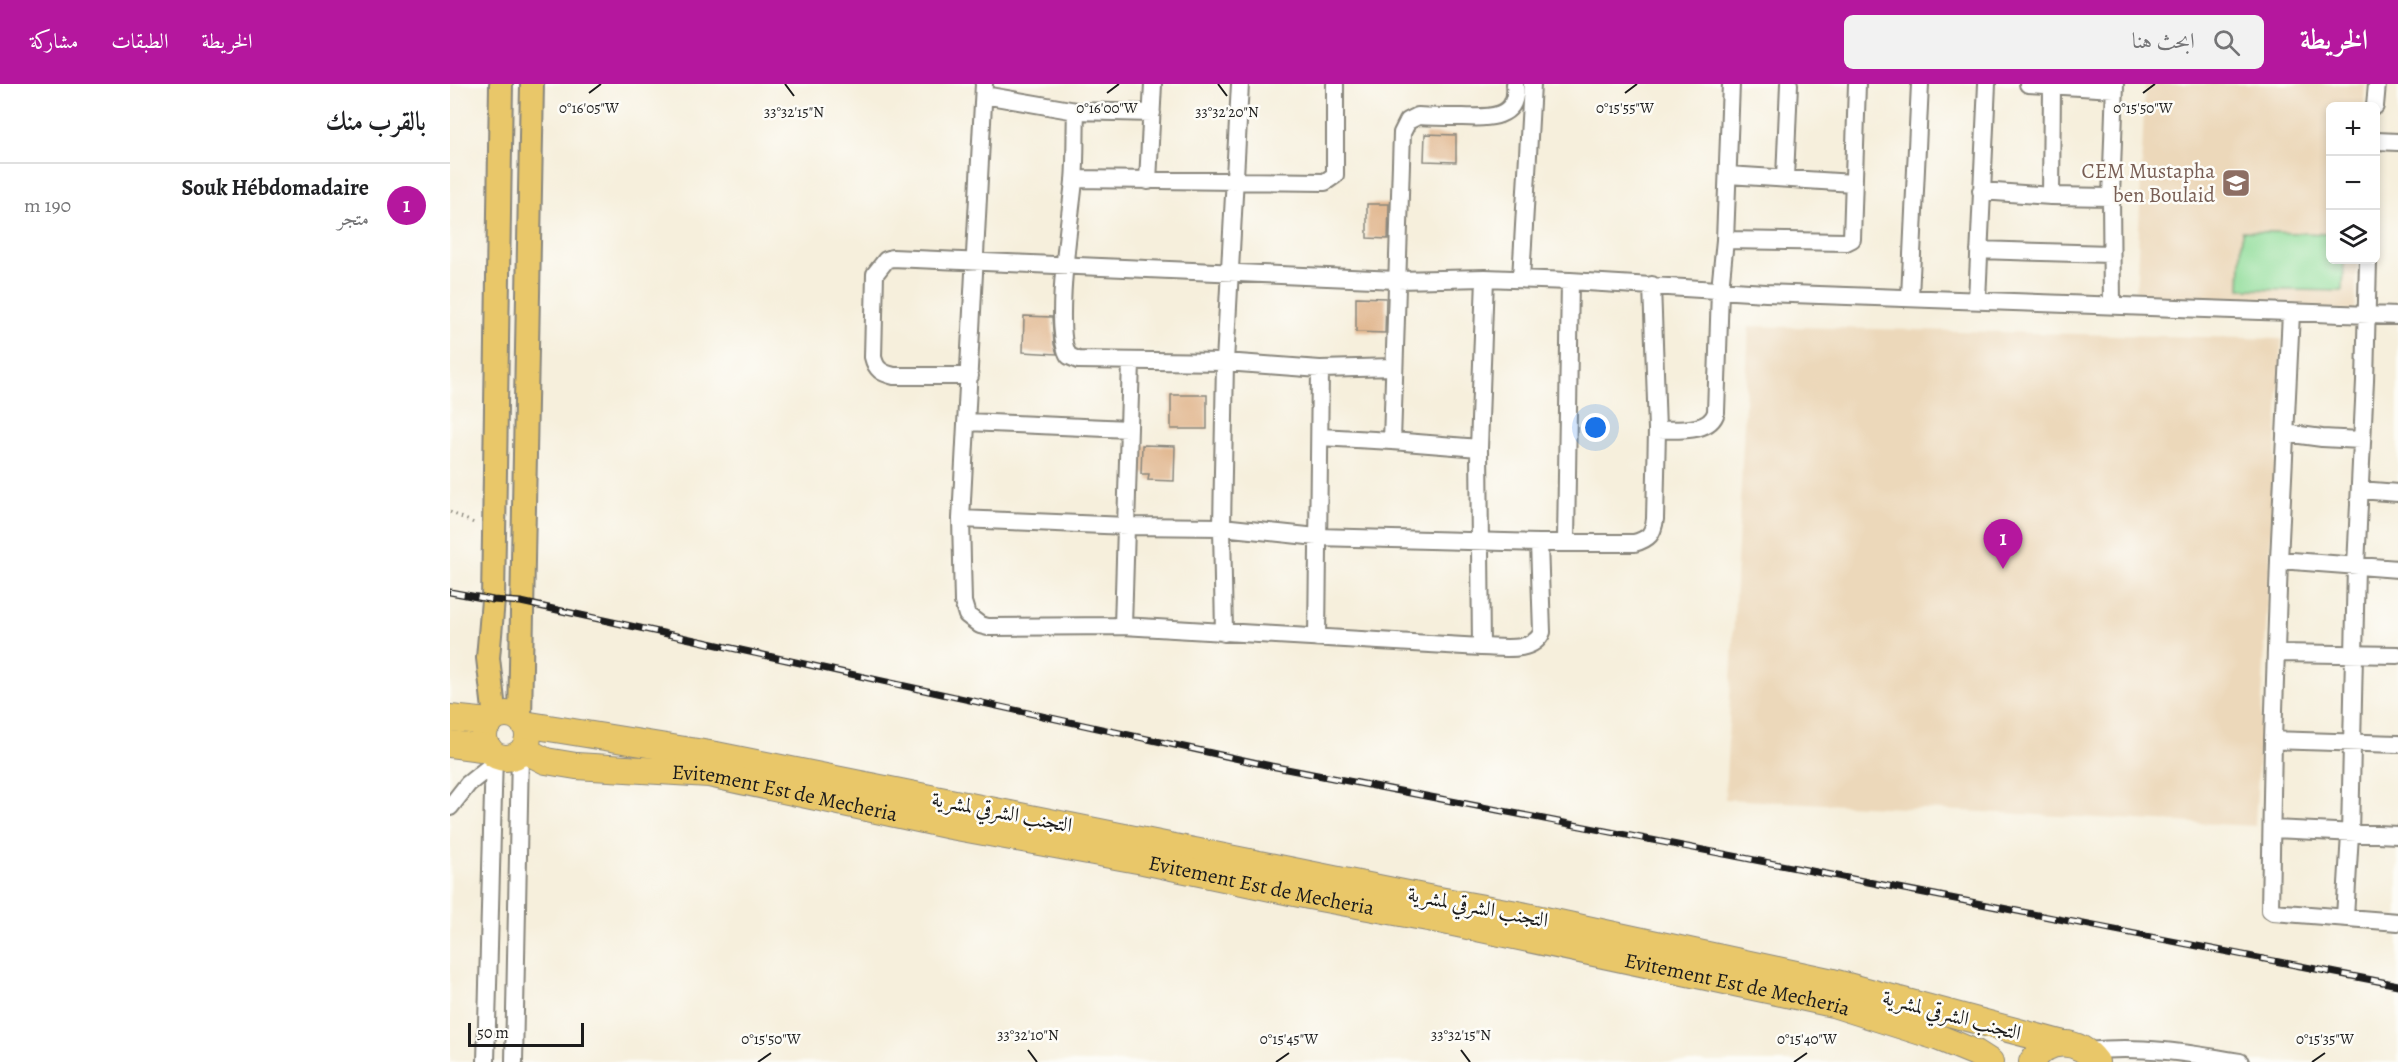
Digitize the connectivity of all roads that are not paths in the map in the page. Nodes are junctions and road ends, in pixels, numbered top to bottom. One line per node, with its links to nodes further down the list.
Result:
1 (501, 84): 84 (main road)
2 (532, 84): 84 (main road)
3 (1153, 84): 20 (street)
4 (1240, 84): 27 (street)
5 (1335, 84): 27 (street)
6 (1515, 84): 41 (street)
7 (1532, 84): 40 (street)
8 (1731, 84): 23 (street)
9 (1789, 84): 24 (street)
10 (1857, 84): 28 (street)
11 (1920, 84): 45 (street)
12 (1987, 84): 29 (street)
13 (2028, 84): 15 (street)
14 (2377, 84): 18 (street)
15 (2052, 86): 16 (street); 30 (street)
16 (2115, 86): 31 (street)
17 (984, 90): 19 (street); 35 (street)
18 (2375, 102)
19 (1076, 111): 20 (street); 25 (street)
20 (1152, 113): 26 (street)
21 (2380, 141): 22 (street)
22 (2398, 142)
23 (1728, 175): 24 (street); 32 (street)
24 (1785, 178): 28 (street)
25 (1074, 179): 26 (street); 37 (street)
26 (1148, 181): 27 (street)
27 (1236, 181): 38 (street)
28 (1853, 183): 32 (street)
29 (1981, 191): 30 (street); 33 (street)
30 (2051, 196): 31 (street)
31 (2111, 197): 34 (street)
32 (1725, 240): 44 (street)
33 (1979, 250): 34 (street); 46 (street)
34 (2110, 254): 47 (street)
35 (975, 262): 37 (street); 55 (street); 55 (street)
36 (2368, 264): 49 (street)
37 (1064, 266): 38 (street); 51 (street)
38 (1229, 273): 41 (street); 52 (street)
39 (1485, 278): 40 (street); 41 (street); 63 (street)
40 (1521, 279): 42 (street)
41 (1397, 280): 53 (street)
42 (1570, 281): 43 (street); 71 (street)
43 (1652, 285): 44 (street); 58 (street)
44 (1719, 290): 45 (street); 58 (street)
45 (1910, 297): 46 (street)
46 (1977, 300): 47 (street)
47 (2112, 306): 48 (street)
48 (2291, 313): 49 (street); 59 (street)
49 (2366, 314): 50 (street); 61 (street)
50 (2398, 316)
51 (1131, 361): 52 (street); 57 (street)
52 (1225, 362): 54 (street); 68 (street)
53 (1394, 367): 54 (street); 62 (street)
54 (1320, 369): 60 (street)
55 (970, 376): 56 (street)
56 (968, 422): 57 (street); 66 (street)
57 (1129, 429): 67 (street)
58 (1657, 430): 71 (street)
59 (2285, 433): 61 (street); 73 (street)
60 (1320, 436): 62 (street); 69 (street)
61 (2361, 440): 64 (street)
62 (1392, 441): 63 (street)
63 (1479, 447): 70 (street)
64 (2360, 490): 65 (street); 74 (street)
65 (2398, 494)
66 (961, 519): 67 (street); 76 (street)
67 (1126, 526): 68 (street); 76 (street)
68 (1222, 527): 69 (street); 77 (street)
69 (1317, 537): 70 (street); 78 (street)
70 (1478, 542): 72 (street); 79 (street)
71 (1566, 542): 72 (street)
72 (1539, 543): 79 (street)
73 (2279, 560): 74 (street); 80 (street)
74 (2356, 566): 75 (street); 81 (street)
75 (2398, 569)
76 (1123, 626): 77 (street)
77 (1224, 633): 78 (street)
78 (1317, 638): 79 (street)
79 (1481, 646)
80 (2276, 653): 81 (street); 85 (street)
81 (2354, 653): 82 (street); 86 (street)
82 (2398, 655)
83 (450, 718): 84 (highway)
84 (507, 720): 89 (highway); 90 (highway, Evitement Est de Mecheria); 91 (highway)
85 (2273, 740): 86 (street); 93 (street)
86 (2352, 742): 88 (street); 94 (street)
87 (450, 744): 91 (highway)
88 (2398, 744)
89 (522, 752): 91 (highway); 101 (street); 102 (highway, Evitement Est de Mecheria)
90 (716, 755): 98 (highway, التجنب الشرقي لمشرية)
91 (492, 756): 92 (street); 100 (street)
92 (453, 798)
93 (2272, 829): 94 (street); 96 (street)
94 (2350, 834): 95 (street); 96 (street)
95 (2398, 835)
96 (2345, 917): 97 (street)
97 (2398, 922)
98 (2060, 1043): 99 (highway, التجنب الشرقي لمشرية); 103 (highway)
99 (2092, 1057): 104 (street)
100 (486, 1062)
101 (514, 1062)
102 (1990, 1062)
103 (2032, 1062)
104 (2240, 1062)

